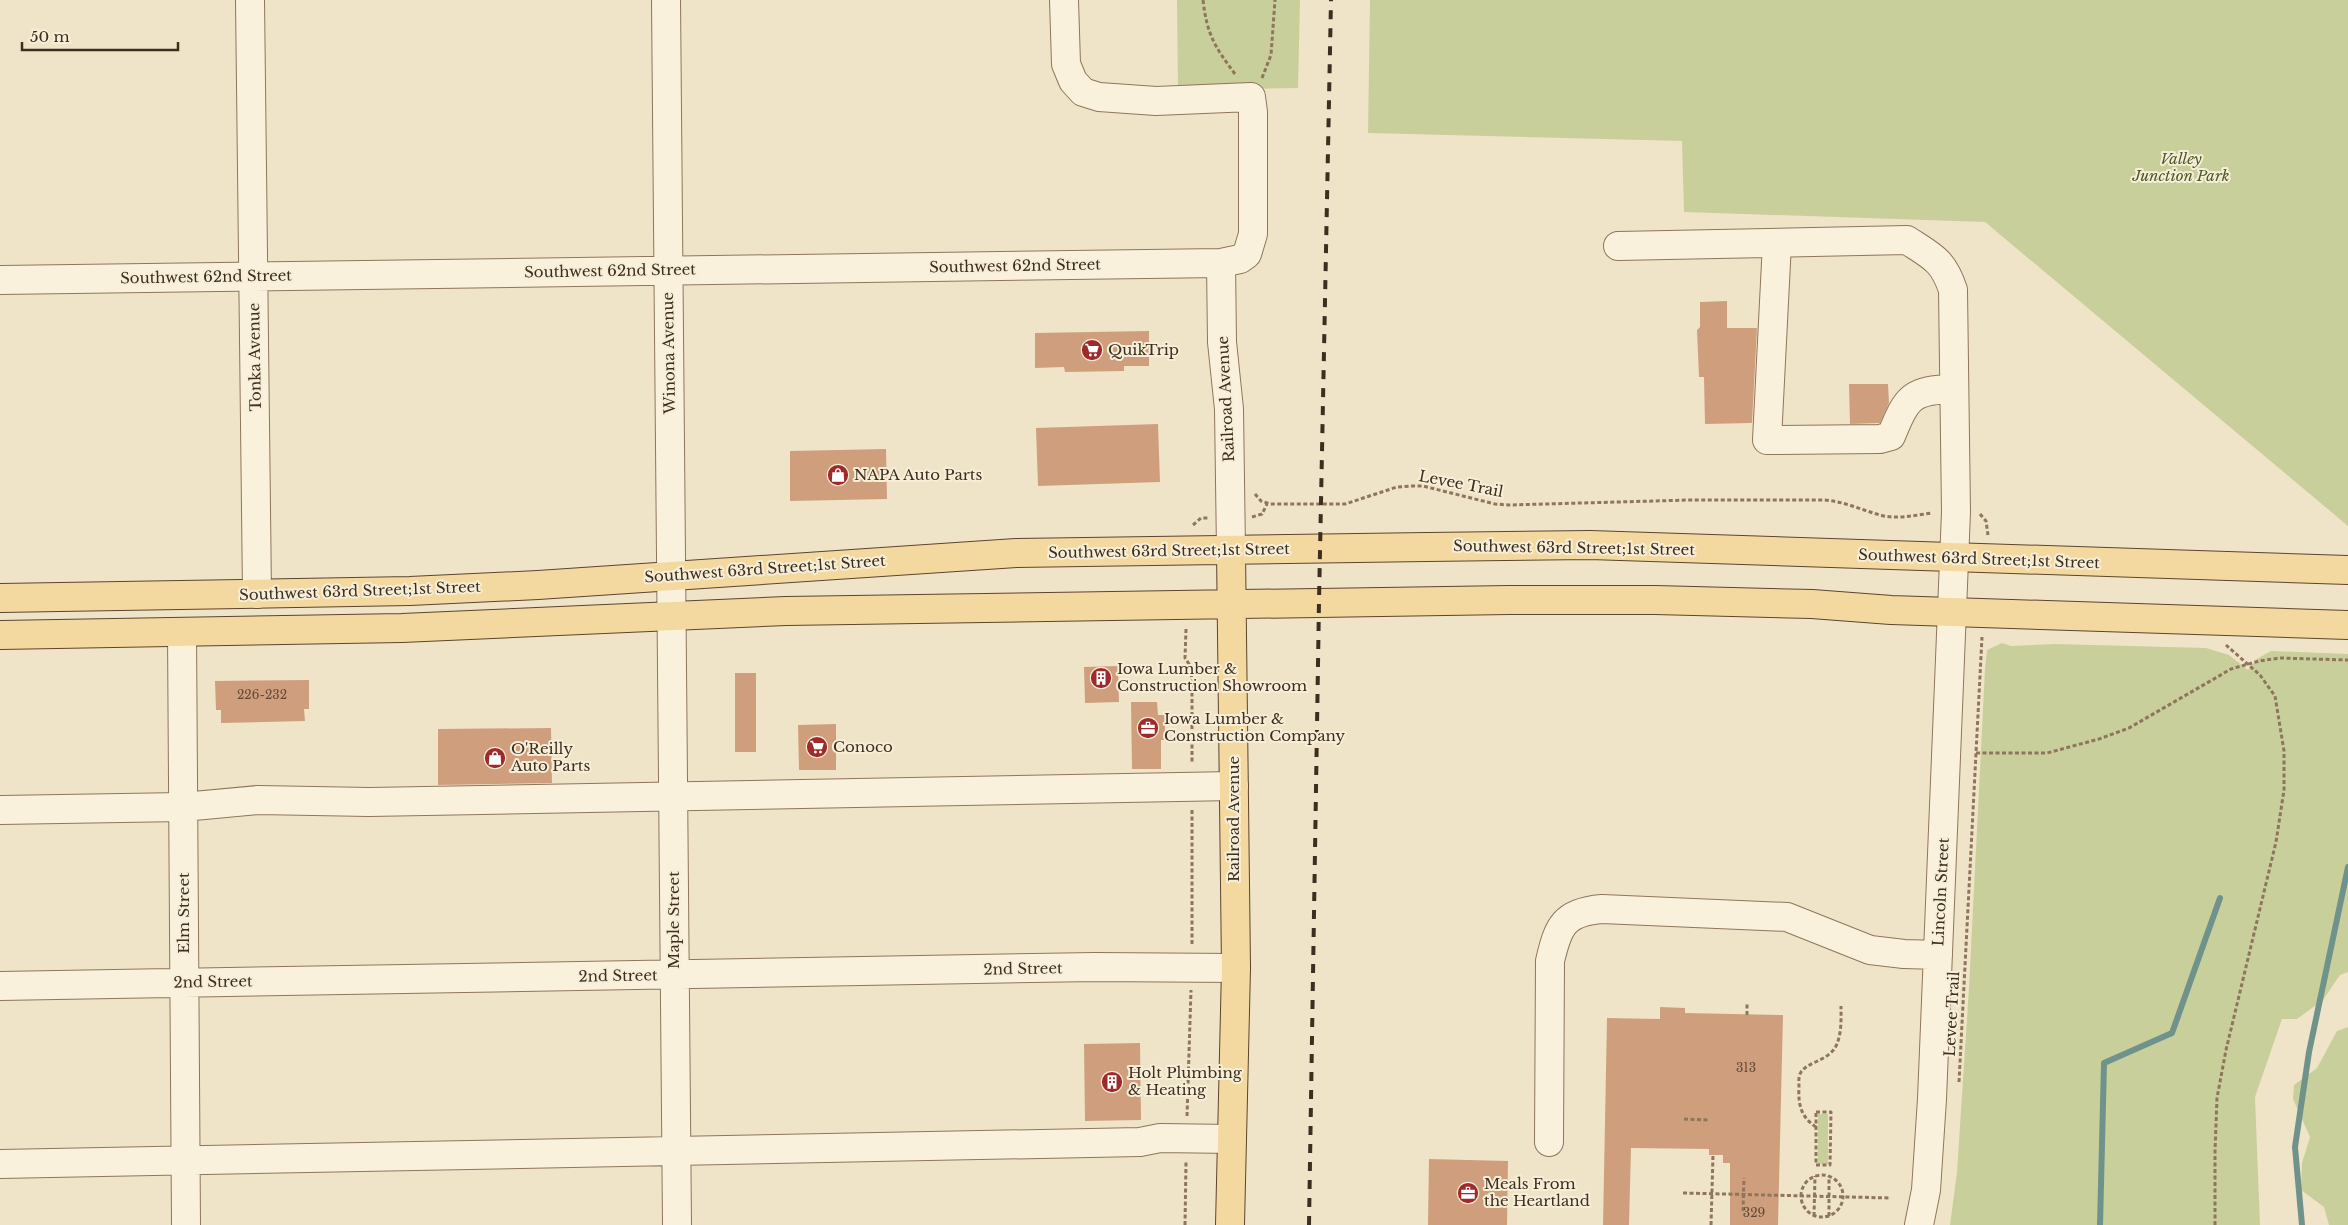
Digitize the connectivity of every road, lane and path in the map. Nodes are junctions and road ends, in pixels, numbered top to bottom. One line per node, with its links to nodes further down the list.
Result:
1 (250, 0): 11 (street, Tonka Avenue)
2 (666, 0): 10 (street, Winona Avenue)
3 (1064, 0): 6 (street)
4 (1203, 0): 6 (path)
5 (1275, 0): 6 (path)
6 (1252, 105): 9 (street, Southwest 62nd Street)
7 (1777, 243): 8 (street, Lincoln Street); 13 (street, Lincoln Street); 13 (street)
8 (1618, 246)
9 (1221, 263): 10 (street, Southwest 62nd Street); 22 (street, Railroad Avenue)
10 (668, 270): 11 (street, Southwest 62nd Street); 25 (street, Winona Avenue)
11 (254, 277): 12 (street, Southwest 62nd Street); 26 (street, Tonka Avenue)
12 (0, 280)
13 (1954, 389): 23 (street, Lincoln Street)
14 (1254, 491): 15 (path)
15 (1267, 504): 16 (path, Levee Trail); 18 (path)
16 (1937, 512)
17 (1973, 512): 21 (path)
18 (1248, 517)
19 (1203, 518): 20 (path)
20 (1190, 528)
21 (1988, 537)
22 (1231, 551): 23 (main road, Southwest 63rd Street;1st Street); 25 (main road, Southwest 63rd Street;1st Street); 28 (main road, Railroad Avenue)
23 (1954, 559): 24 (main road, Southwest 63rd Street;1st Street); 29 (street, Lincoln Street)
24 (2343, 570)
25 (671, 576): 26 (main road, Southwest 63rd Street;1st Street); 30 (street, Winona Avenue)
26 (257, 594): 27 (main road, Southwest 63rd Street;1st Street)
27 (0, 598)
28 (1232, 603): 29 (main road); 30 (main road); 38 (main road, Railroad Avenue)
29 (1952, 612): 31 (main road); 42 (street, Lincoln Street)
30 (671, 615): 32 (main road); 39 (street, Maple Street)
31 (2348, 625)
32 (182, 632): 33 (main road); 40 (street, Elm Street)
33 (0, 635)
34 (2224, 644): 84 (path)
35 (1981, 654): 37 (path, Levee Trail)
36 (2348, 660): 37 (path)
37 (1976, 753): 51 (path, Levee Trail)
38 (1234, 786): 39 (street); 43 (main road, Railroad Avenue)
39 (673, 798): 40 (street); 44 (street, Maple Street)
40 (183, 807): 41 (street); 45 (street, Elm Street)
41 (0, 810)
42 (1938, 955): 57 (street); 83 (street, Lincoln Street)
43 (1236, 968): 44 (street, 2nd Street); 56 (main road, Railroad Avenue)
44 (674, 975): 45 (street, 2nd Street); 58 (street, Maple Street)
45 (185, 983): 47 (street, 2nd Street); 60 (street, Elm Street)
46 (1191, 985): 55 (path)
47 (0, 986)
48 (1748, 1002): 50 (path)
49 (1841, 1006): 54 (path)
50 (1747, 1015)
51 (1958, 1087)
52 (1684, 1119): 53 (path)
53 (1710, 1120)
54 (1816, 1127): 62 (path); 62 (path)
55 (1186, 1138): 56 (street); 58 (street); 80 (path)
56 (1232, 1139): 81 (main road, Railroad Avenue)
57 (1549, 1142)
58 (676, 1150): 60 (street); 79 (street, Maple Street)
59 (1713, 1155): 68 (path)
60 (186, 1161): 61 (street); 78 (street, Elm Street)
61 (0, 1164)
62 (1822, 1165): 63 (path)
63 (1822, 1175): 64 (path); 65 (path)
64 (1815, 1176): 70 (path); 71 (path)
65 (1829, 1176): 72 (path); 73 (path)
66 (1744, 1178): 69 (path)
67 (1683, 1193): 68 (path)
68 (1712, 1194): 69 (path); 82 (path)
69 (1744, 1194): 70 (path); 75 (path)
70 (1800, 1196): 71 (path); 76 (path)
71 (1814, 1196): 72 (path); 76 (path)
72 (1829, 1196): 73 (path); 77 (path)
73 (1843, 1197): 74 (path); 77 (path)
74 (1891, 1198)
75 (1744, 1210)
76 (1814, 1216): 77 (path)
77 (1829, 1216)
78 (186, 1225)
79 (676, 1225)
80 (1185, 1225)
81 (1230, 1225)
82 (1712, 1225)
83 (1919, 1225)
84 (2215, 1225)

